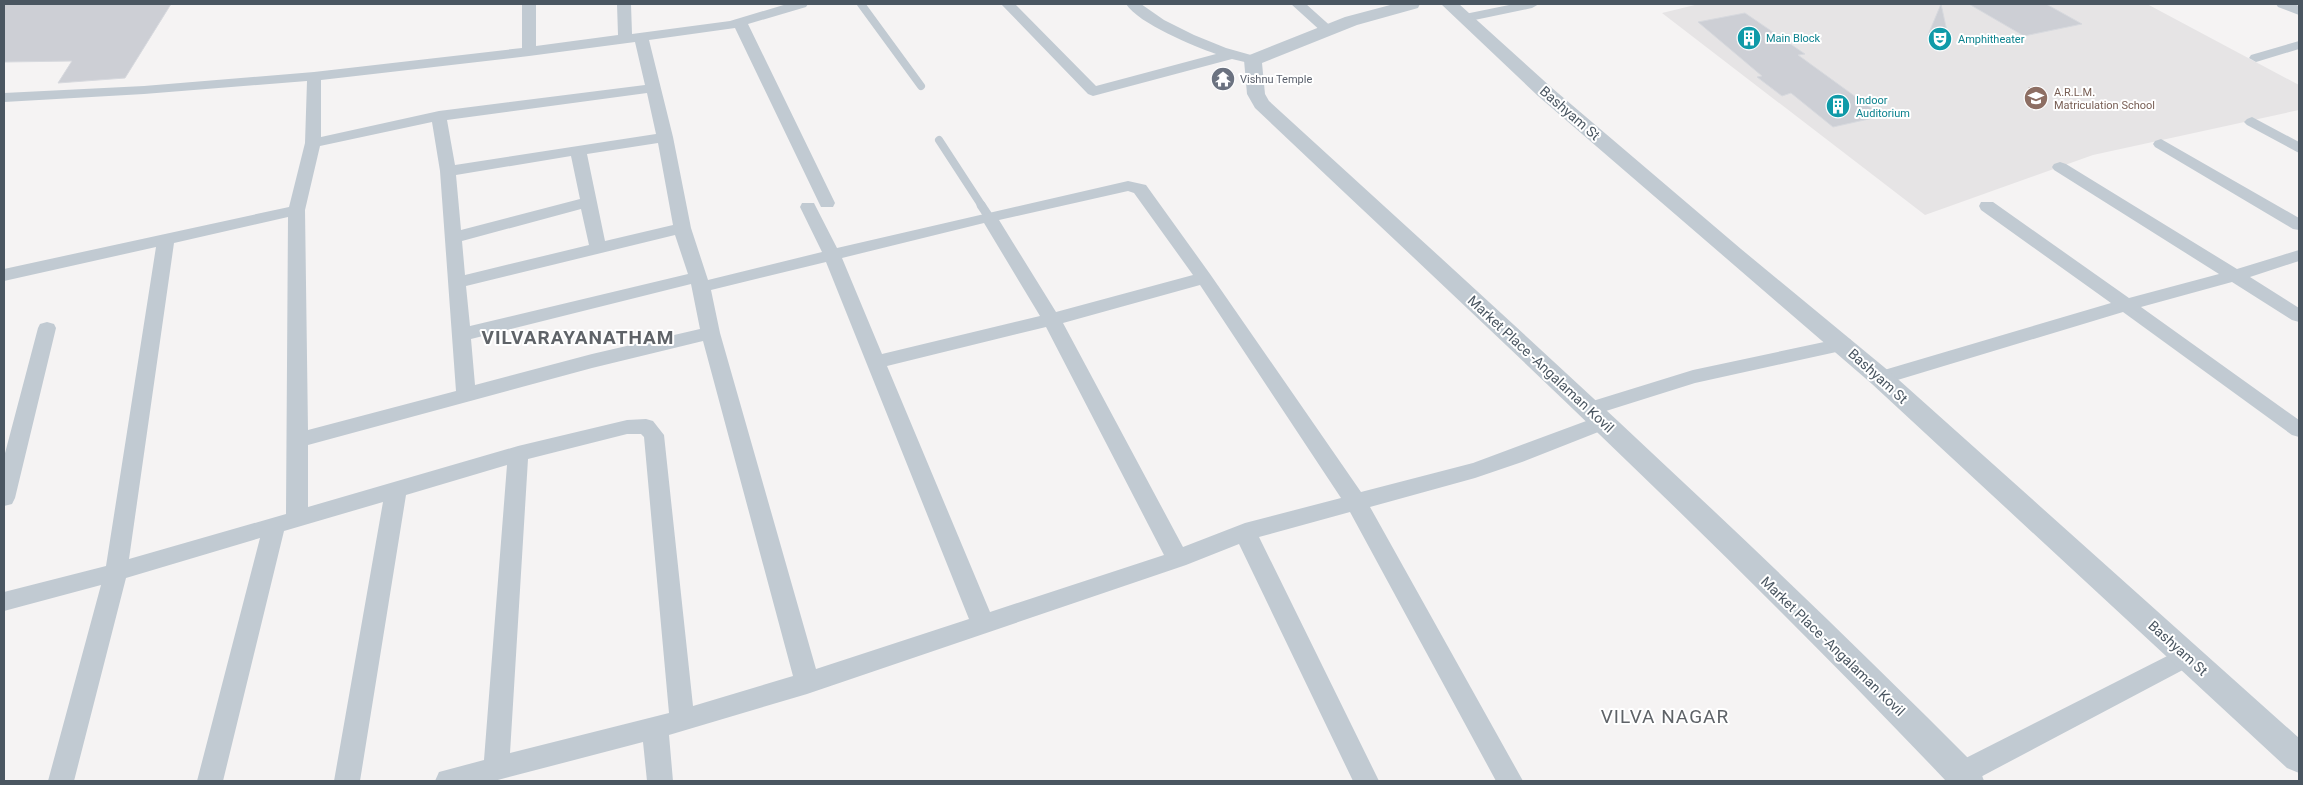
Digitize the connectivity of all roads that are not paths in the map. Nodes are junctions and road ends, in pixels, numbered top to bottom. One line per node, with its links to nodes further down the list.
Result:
1 (529, 4): 17 (street)
2 (624, 4): 15 (street)
3 (801, 4): 13 (street)
4 (861, 4): 21 (lane)
5 (1008, 4): 18 (street)
6 (1132, 4): 18 (street)
7 (1298, 4): 14 (street)
8 (1412, 4): 14 (street)
9 (1532, 4): 11 (street)
10 (2283, 4): 12 (street)
11 (1457, 11): 58 (street, Bashyam St)
12 (2299, 11)
13 (740, 21): 15 (street); 35 (street)
14 (1328, 30): 18 (street)
15 (632, 38): 17 (street); 22 (street)
16 (2297, 48): 19 (street)
17 (529, 52): 20 (street)
18 (1241, 58): 62 (street, Market Place -Angalaman Kovil)
19 (2256, 58)
20 (314, 76): 23 (street); 28 (street)
21 (921, 86)
22 (654, 88): 24 (street); 26 (street)
23 (4, 97)
24 (440, 116): 28 (street); 33 (street)
25 (2252, 122): 30 (street)
26 (665, 137): 31 (street); 41 (street)
27 (938, 140): 39 (lane)
28 (313, 143): 38 (street)
29 (2161, 144): 40 (street)
30 (2299, 148)
31 (578, 150): 33 (street); 34 (street)
32 (2060, 167): 48 (street)
33 (448, 171): 42 (street)
34 (587, 202): 42 (street); 44 (street)
35 (827, 203)
36 (1987, 206): 52 (street)
37 (808, 207): 45 (street)
38 (297, 210): 43 (street); 64 (street)
39 (989, 217): 45 (street); 49 (street); 54 (street)
40 (2299, 225)
41 (682, 228): 44 (street); 50 (street)
42 (452, 238): 51 (street)
43 (166, 240): 47 (street); 72 (street)
44 (598, 248): 51 (street)
45 (832, 255): 50 (street); 59 (street)
46 (2299, 256): 48 (street)
47 (4, 275)
48 (2234, 276): 52 (street); 53 (street)
49 (1204, 278): 54 (street); 68 (street)
50 (700, 282): 56 (street); 57 (street)
51 (456, 283): 57 (street)
52 (2126, 305): 60 (street); 63 (street)
53 (2299, 316)
54 (1051, 320): 59 (street); 71 (street)
55 (47, 328): 67 (street)
56 (710, 332): 61 (street); 76 (street)
57 (460, 335): 61 (street)
58 (1843, 344): 60 (street, Bashyam St); 62 (street)
59 (876, 362): 74 (street)
60 (1881, 378): 75 (street, Bashyam St)
61 (466, 395): 64 (street)
62 (1597, 415): 68 (street); 81 (street, Market Place -Angalaman Kovil)
63 (2299, 430)
64 (298, 440): 69 (street)
65 (518, 454): 66 (street); 77 (street); 80 (street)
66 (396, 489): 69 (street); 85 (street)
67 (4, 498)
68 (1356, 502): 70 (street); 88 (street)
69 (286, 521): 72 (street); 84 (street)
70 (1245, 532): 71 (street); 87 (street)
71 (1178, 560): 74 (street)
72 (116, 572): 73 (street); 83 (street)
73 (4, 601)
74 (984, 624): 76 (street)
75 (2188, 656): 79 (street, Bashyam St); 81 (street)
76 (808, 683): 77 (street)
77 (682, 721): 78 (street)
78 (655, 728): 80 (street); 86 (street)
79 (2299, 758)
80 (496, 768): 82 (street)
81 (1965, 778)
82 (459, 780)
83 (61, 781)
84 (210, 781)
85 (348, 781)
86 (660, 781)
87 (1366, 781)
88 (1510, 781)

